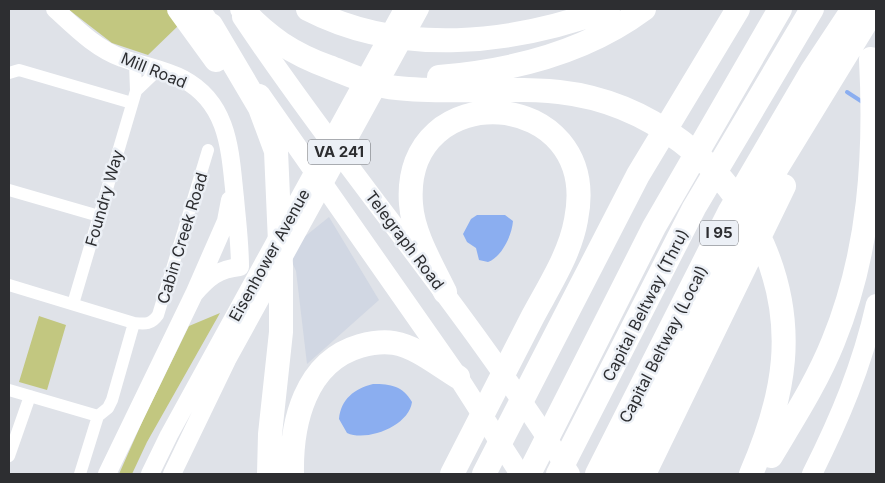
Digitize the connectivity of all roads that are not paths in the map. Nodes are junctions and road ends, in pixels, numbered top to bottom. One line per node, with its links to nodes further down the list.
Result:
1 (55, 9): 18 (main road, Mill Road)
2 (179, 9): 28 (highway)
3 (236, 9): 30 (main road, Telegraph Road / VA 241)
4 (242, 9): 19 (highway)
5 (308, 9): 8 (highway)
6 (403, 9): 44 (main road, Eisenhower Avenue)
7 (420, 9): 45 (main road, Eisenhower Avenue)
8 (608, 9)
9 (644, 9): 19 (highway)
10 (738, 9): 41 (highway)
11 (780, 9): 50 (highway, Capital Beltway (Thru))
12 (812, 9): 51 (highway, Capital Beltway (Thru) / I 95)
13 (853, 9): 40 (highway, Capital Beltway (Local) / I 95)
14 (858, 9): 17 (main road)
15 (875, 9): 40 (highway); 53 (highway)
16 (206, 17): 28 (highway); 35 (main road, Telegraph Road / VA 241)
17 (870, 59): 22 (main road); 55 (highway)
18 (135, 62): 20 (main road, Mill Road); 23 (street, Foundry Way)
19 (333, 69): 54 (highway)
20 (158, 70): 23 (street, Foundry Way); 25 (main road, Mill Road)
21 (9, 73): 23 (street)
22 (876, 85)
23 (134, 97): 27 (street, Foundry Way)
24 (208, 150): 34 (street, Cabin Creek Road)
25 (233, 180): 31 (main road, Mill Road); 31 (main road, Mill Road)
26 (9, 190): 27 (street)
27 (99, 216): 32 (street, Foundry Way)
28 (278, 223): 46 (highway)
29 (9, 285): 32 (street)
30 (445, 292): 48 (highway); 52 (main road, Telegraph Road / VA 241)
31 (194, 294): 43 (main road, Mill Road)
32 (73, 304): 34 (street)
33 (876, 304): 56 (main road)
34 (134, 323): 38 (street)
35 (458, 377): 47 (highway); 49 (main road, Telegraph Road / VA 241)
36 (9, 390): 37 (street)
37 (30, 396): 38 (street); 39 (street)
38 (98, 416): 42 (street)
39 (9, 456)
40 (606, 472)
41 (484, 473)
42 (80, 474)
43 (107, 474)
44 (150, 474)
45 (172, 474)
46 (269, 474)
47 (292, 474)
48 (452, 474)
49 (520, 474)
50 (529, 474)
51 (558, 474)
52 (570, 474)
53 (644, 474)
54 (751, 474)
55 (760, 474)
56 (812, 474)

